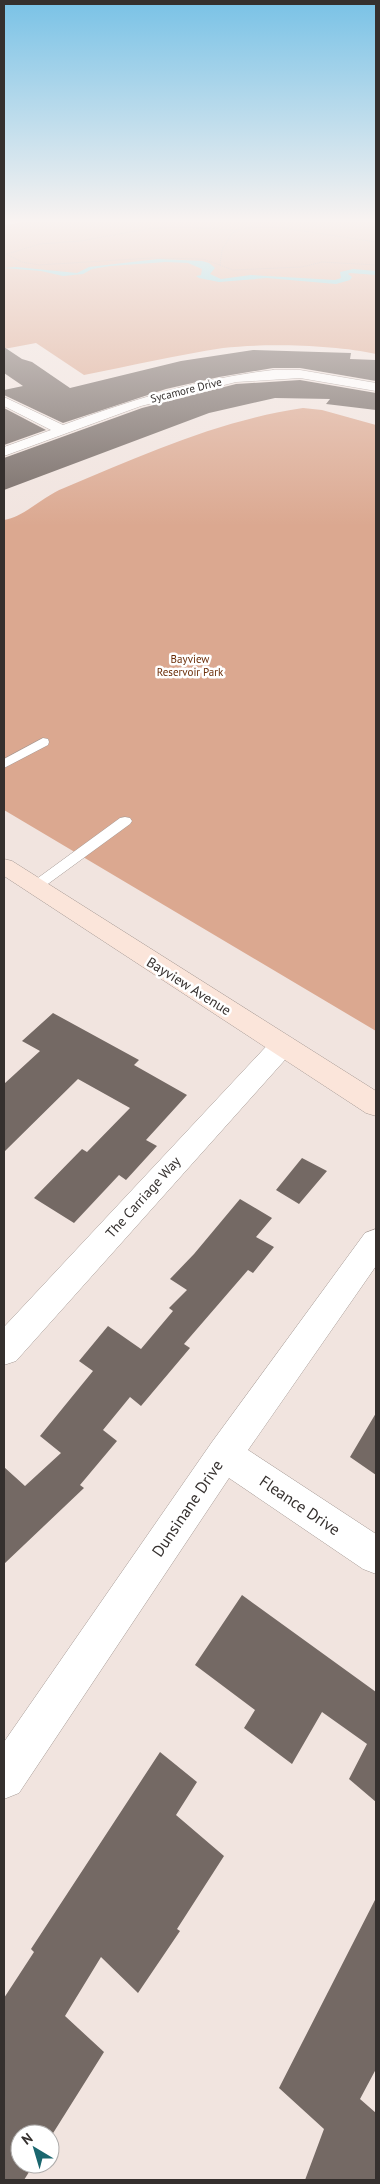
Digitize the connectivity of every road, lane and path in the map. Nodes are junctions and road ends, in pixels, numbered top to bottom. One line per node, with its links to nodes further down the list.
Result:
1 (376, 387): 3 (street, Sycamore Drive)
2 (4, 401): 3 (street)
3 (62, 430): 4 (street, Sycamore Drive)
4 (4, 452)
5 (43, 742): 6 (lane)
6 (4, 764)
7 (125, 821): 9 (lane)
8 (4, 866): 9 (main road, Bayview Avenue)
9 (36, 886): 10 (main road, Bayview Avenue)
10 (283, 1045): 11 (main road, Bayview Avenue); 13 (street, The Carriage Way)
11 (376, 1105)
12 (376, 1242): 14 (street, Dunsinane Drive)
13 (4, 1350)
14 (224, 1454): 15 (street, Fleance Drive); 16 (street, Dunsinane Drive)
15 (376, 1556)
16 (4, 1778)

